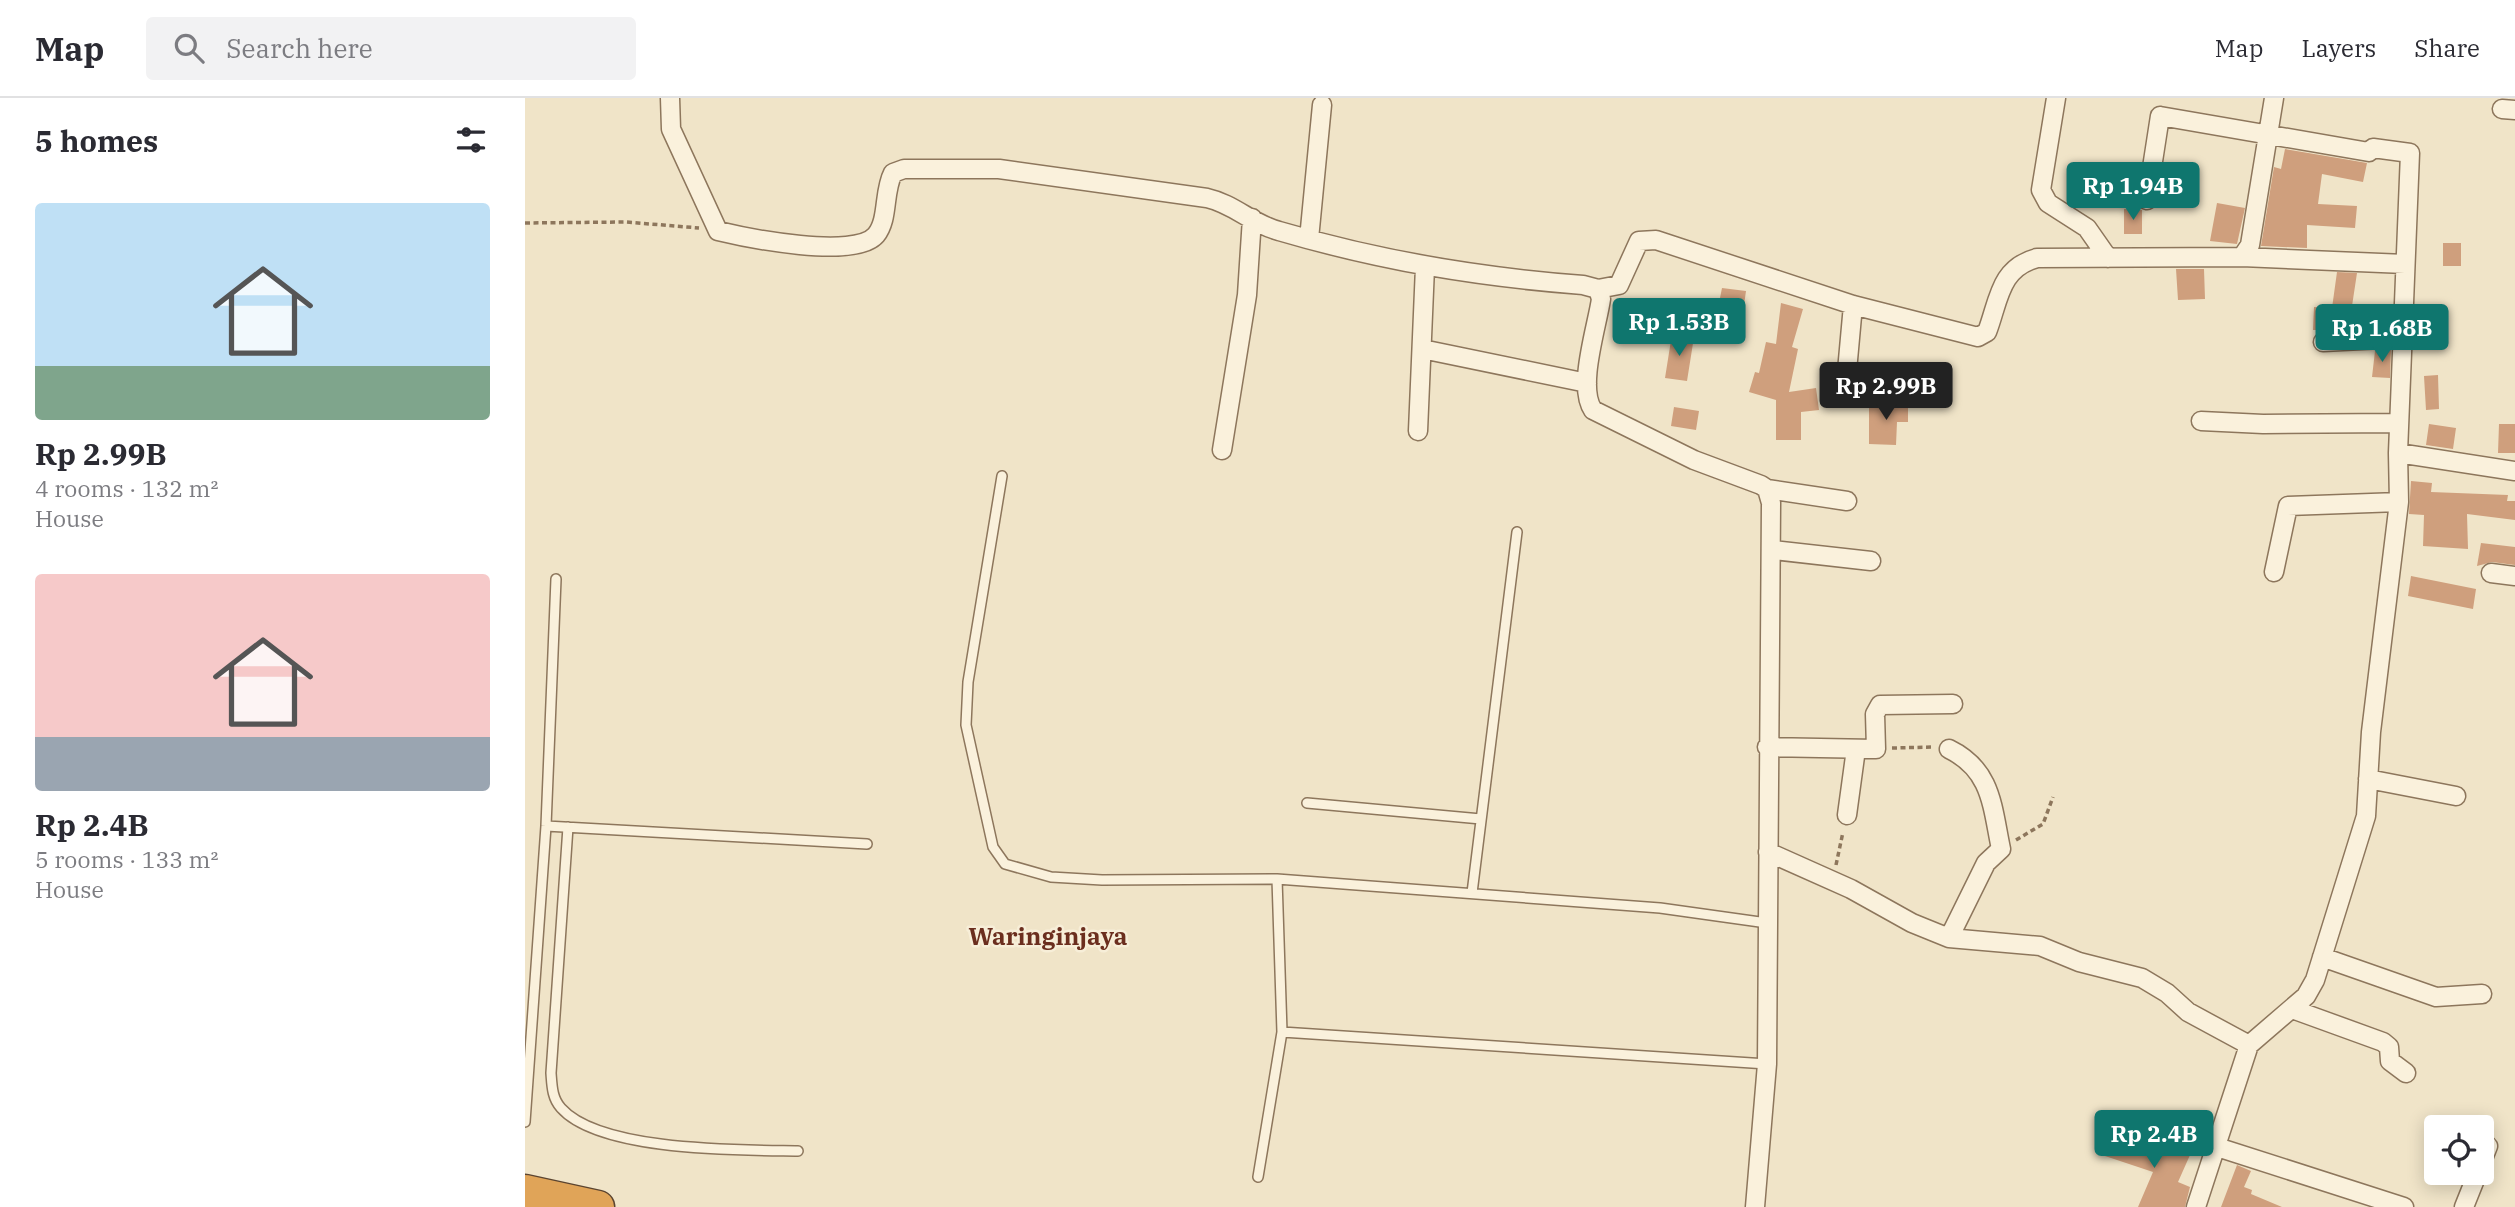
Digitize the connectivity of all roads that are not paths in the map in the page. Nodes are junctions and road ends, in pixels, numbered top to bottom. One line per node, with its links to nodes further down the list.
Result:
1 (670, 98): 7 (street)
2 (2056, 98): 10 (street)
3 (2274, 98): 5 (street)
4 (1322, 105): 8 (street)
5 (2268, 134): 6 (street); 9 (street); 11 (street)
6 (2147, 200)
7 (1252, 218): 8 (street); 23 (street)
8 (1310, 239): 12 (street)
9 (2242, 257): 10 (street); 11 (street)
10 (2108, 258): 14 (street)
11 (2405, 264): 15 (street)
12 (1425, 267): 13 (street); 17 (street)
13 (1598, 289): 14 (street); 19 (street)
14 (1853, 305): 18 (street)
15 (2402, 338): 16 (street); 21 (street)
16 (2323, 342)
17 (1422, 349): 19 (street); 22 (street)
18 (1846, 382)
19 (1587, 383): 27 (street)
20 (2200, 421): 21 (street)
21 (2399, 423): 24 (street)
22 (1418, 431)
23 (1222, 450)
24 (2398, 453): 25 (street); 29 (street)
25 (2515, 471)
26 (1002, 476): 50 (lane)
27 (1767, 489): 28 (street); 31 (street)
28 (1847, 501)
29 (2399, 502): 33 (street); 41 (street)
30 (1517, 531): 45 (lane)
31 (1773, 550): 32 (street); 38 (street)
32 (1871, 561)
33 (2274, 572)
34 (2491, 573): 35 (street)
35 (2515, 576)
36 (556, 579): 46 (lane)
37 (1953, 704): 39 (street)
38 (1767, 747): 39 (street); 49 (street)
39 (1856, 749): 44 (street)
40 (1949, 749): 53 (street)
41 (2368, 779): 42 (street); 54 (street)
42 (2456, 796)
43 (1307, 803): 45 (lane)
44 (1847, 816)
45 (1481, 819): 51 (lane)
46 (546, 826): 47 (lane); 61 (lane)
47 (568, 827): 48 (lane); 63 (lane)
48 (867, 844)
49 (1768, 852): 52 (street); 53 (street)
50 (1277, 879): 51 (lane); 57 (lane)
51 (1472, 893): 52 (lane)
52 (1767, 923): 59 (street)
53 (1949, 938): 58 (street)
54 (2322, 957): 55 (street); 56 (street)
55 (2482, 994)
56 (2292, 1009): 58 (street); 60 (street)
57 (1282, 1032): 59 (lane); 64 (lane)
58 (2249, 1045): 62 (street)
59 (1767, 1064): 68 (street)
60 (2406, 1073)
61 (525, 1122)
62 (2217, 1147): 69 (street); 70 (street)
63 (798, 1151)
64 (1258, 1177)
65 (2473, 1185): 71 (street)
66 (525, 1191): 67 (highway)
67 (599, 1207)
68 (1755, 1207)
69 (2196, 1207)
70 (2404, 1207)
71 (2464, 1207)

